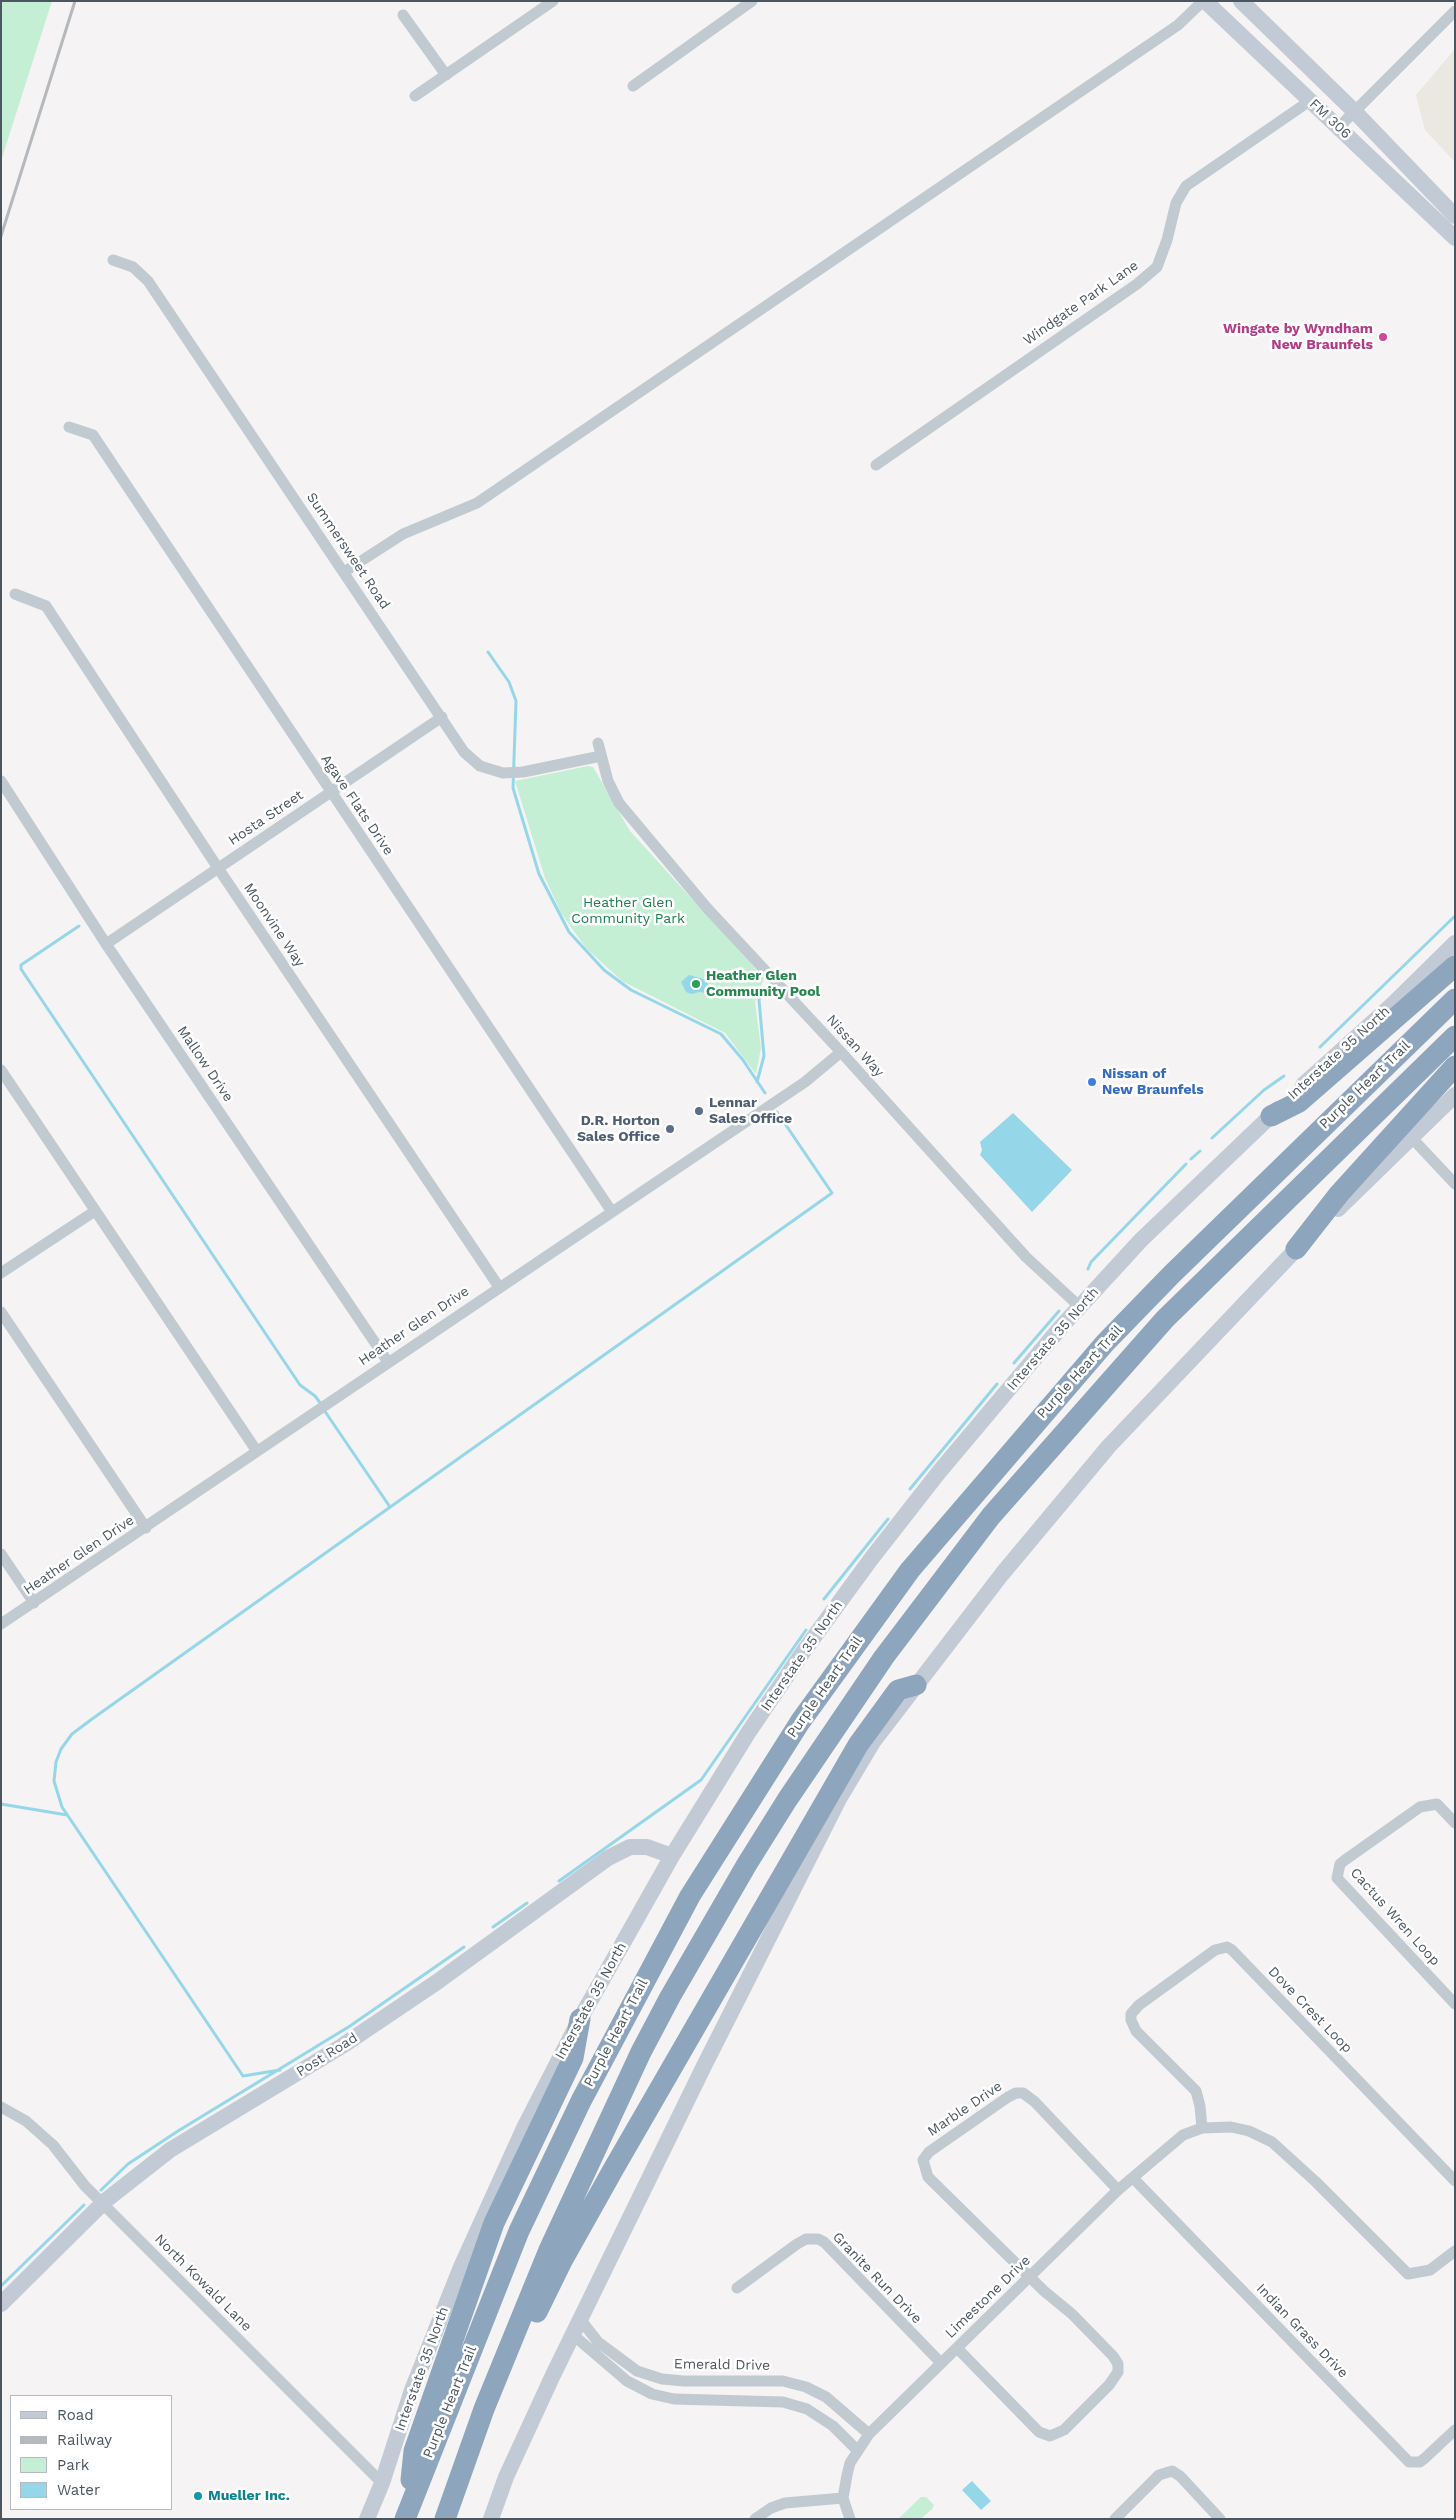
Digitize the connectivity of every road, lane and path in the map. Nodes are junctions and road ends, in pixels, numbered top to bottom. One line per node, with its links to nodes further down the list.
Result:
1 (553, 1): 7 (street)
2 (752, 1): 8 (street)
3 (1204, 1): 10 (main road, FM 306 / FM 306); 18 (street)
4 (1241, 1): 11 (main road, FM 306 / FM 306)
5 (1455, 11): 11 (street)
6 (403, 15): 7 (street)
7 (446, 75): 9 (street)
8 (633, 86)
9 (415, 96)
10 (1311, 100): 12 (main road, FM 306 / FM 306); 17 (street, Windgate Park Lane)
11 (1356, 112): 12 (street); 13 (main road, FM 306 / FM 306)
12 (1339, 127): 14 (main road, FM 306 / FM 306)
13 (1455, 216)
14 (1455, 238)
15 (113, 260): 18 (street, Summersweet Road)
16 (69, 427): 24 (street, Agave Flats Drive)
17 (876, 465)
18 (344, 572): 20 (street, Summersweet Road)
19 (15, 594): 25 (street, Moonvine Way)
20 (442, 717): 22 (street, Summersweet Road); 24 (street, Hosta Street)
21 (598, 743): 22 (street, Nissan Way)
22 (601, 756): 31 (street, Nissan Way)
23 (1, 781): 27 (street, Mallow Drive)
24 (330, 793): 25 (street, Hosta Street); 39 (street, Agave Flats Drive)
25 (218, 868): 27 (street, Hosta Street); 42 (street, Moonvine Way)
26 (1455, 943): 35 (main road, Interstate 35 North)
27 (106, 944): 45 (street, Mallow Drive)
28 (1455, 966): 35 (highway)
29 (1455, 999): 75 (highway, Purple Heart Trail)
30 (1455, 1036): 77 (highway, Purple Heart Trail)
31 (841, 1052): 39 (street, Heather Glen Drive); 43 (street, Nissan Way)
32 (1455, 1066): 40 (highway)
33 (1, 1070): 38 (street)
34 (1455, 1095): 36 (main road)
35 (1271, 1116): 43 (main road, Interstate 35 North)
36 (1412, 1137): 37 (street); 40 (main road)
37 (1455, 1184)
38 (95, 1211): 41 (street); 46 (street)
39 (612, 1212): 42 (street, Heather Glen Drive)
40 (1296, 1249): 51 (main road)
41 (1, 1273)
42 (499, 1287): 45 (street, Heather Glen Drive)
43 (1079, 1306): 53 (main road, Interstate 35 North)
44 (1, 1312): 47 (street)
45 (388, 1362): 46 (street, Heather Glen Drive)
46 (256, 1450): 47 (street, Heather Glen Drive)
47 (146, 1528): 49 (street, Heather Glen Drive)
48 (1, 1554): 49 (street)
49 (34, 1603): 50 (street, Heather Glen Drive)
50 (1, 1624)
51 (916, 1685): 66 (main road); 78 (highway)
52 (1455, 1823): 54 (street, Cactus Wren Loop)
53 (672, 1856): 55 (main road, Interstate 35 North); 61 (main road, Post Road)
54 (1455, 2004)
55 (580, 2019): 73 (main road, Interstate 35 North); 75 (highway)
56 (1, 2108): 61 (street, North Kowald Lane)
57 (1202, 2128): 58 (street, Limestone Drive); 59 (street, Dove Crest Loop); 62 (street, Limestone Drive)
58 (1133, 2178): 60 (street, Limestone Drive); 70 (street, Indian Grass Drive)
59 (1455, 2181)
60 (1118, 2190): 63 (street, Limestone Drive); 63 (street, Marble Drive)
61 (103, 2203): 65 (main road, Post Road); 73 (street, North Kowald Lane)
62 (1455, 2251)
63 (1030, 2277): 68 (street, Limestone Drive); 68 (street)
64 (737, 2288): 69 (street, Granite Run Drive)
65 (1, 2304)
66 (580, 2319): 67 (main road); 71 (street, Emerald Drive)
67 (572, 2334): 72 (street); 79 (main road)
68 (957, 2348): 69 (street, Limestone Drive)
69 (940, 2363): 71 (street, Limestone Drive)
70 (1455, 2430)
71 (869, 2434): 72 (street, Limestone Drive)
72 (857, 2450): 74 (street, Limestone Drive)
73 (382, 2483): 76 (main road, Interstate 35 North)
74 (843, 2498): 80 (street); 81 (street, Limestone Drive)
75 (406, 2515)
76 (367, 2519)
77 (445, 2519)
78 (455, 2519)
79 (491, 2519)
80 (755, 2519)
81 (850, 2519)
82 (1115, 2519): 83 (street)
83 (1220, 2519)

